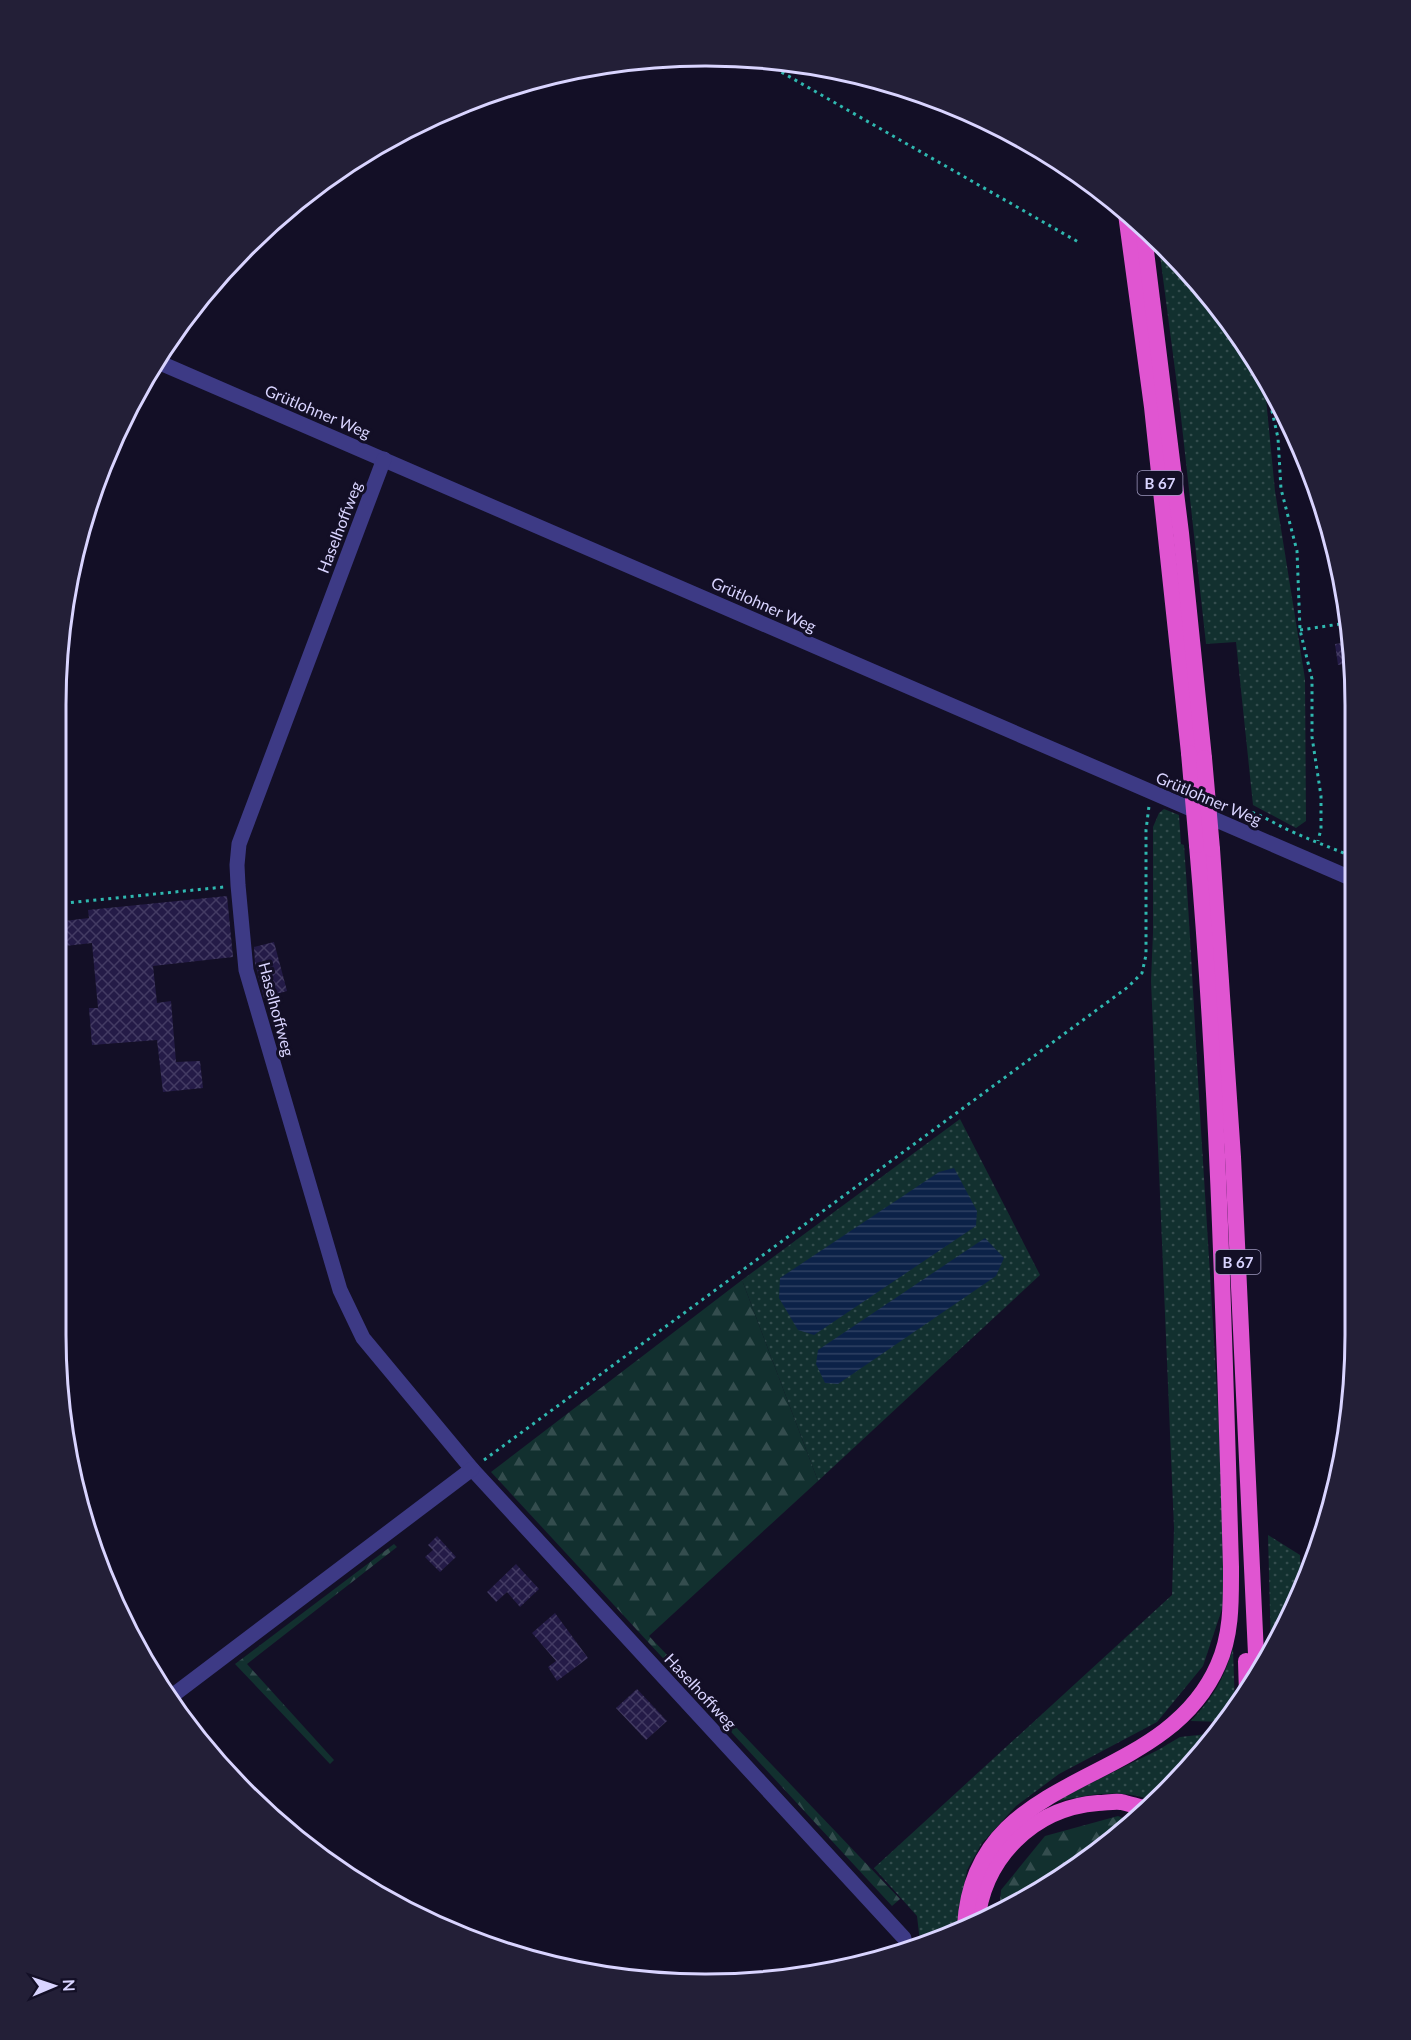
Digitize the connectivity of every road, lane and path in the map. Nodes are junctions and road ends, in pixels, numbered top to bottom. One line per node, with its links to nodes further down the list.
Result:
1 (778, 70): 4 (path)
2 (1128, 225): 10 (highway, B 67)
3 (1145, 241): 10 (highway, B 67)
4 (1080, 243)
5 (165, 365): 7 (street, Grütlohner Weg)
6 (1272, 410): 9 (path)
7 (384, 459): 11 (street, Grütlohner Weg); 17 (street, Haselhoffweg)
8 (1340, 624): 9 (path)
9 (1300, 630): 13 (path)
10 (1196, 756): 14 (highway, B 67, bridge)
11 (1151, 793): 12 (street, Grütlohner Weg); 20 (path)
12 (1223, 823): 13 (path); 16 (street, Grütlohner Weg)
13 (1318, 841): 15 (path)
14 (1205, 847): 19 (highway, B 67); 21 (highway, B 67)
15 (1345, 853)
16 (1345, 875)
17 (238, 885): 18 (path); 20 (street, Haselhoffweg)
18 (66, 903)
19 (1223, 1299): 22 (highway, B 67); 26 (highway)
20 (472, 1469): 23 (street); 27 (street, Haselhoffweg)
21 (1256, 1659)
22 (1246, 1675)
23 (176, 1693)
24 (1137, 1806): 25 (highway)
25 (979, 1912)
26 (966, 1918)
27 (904, 1938)

